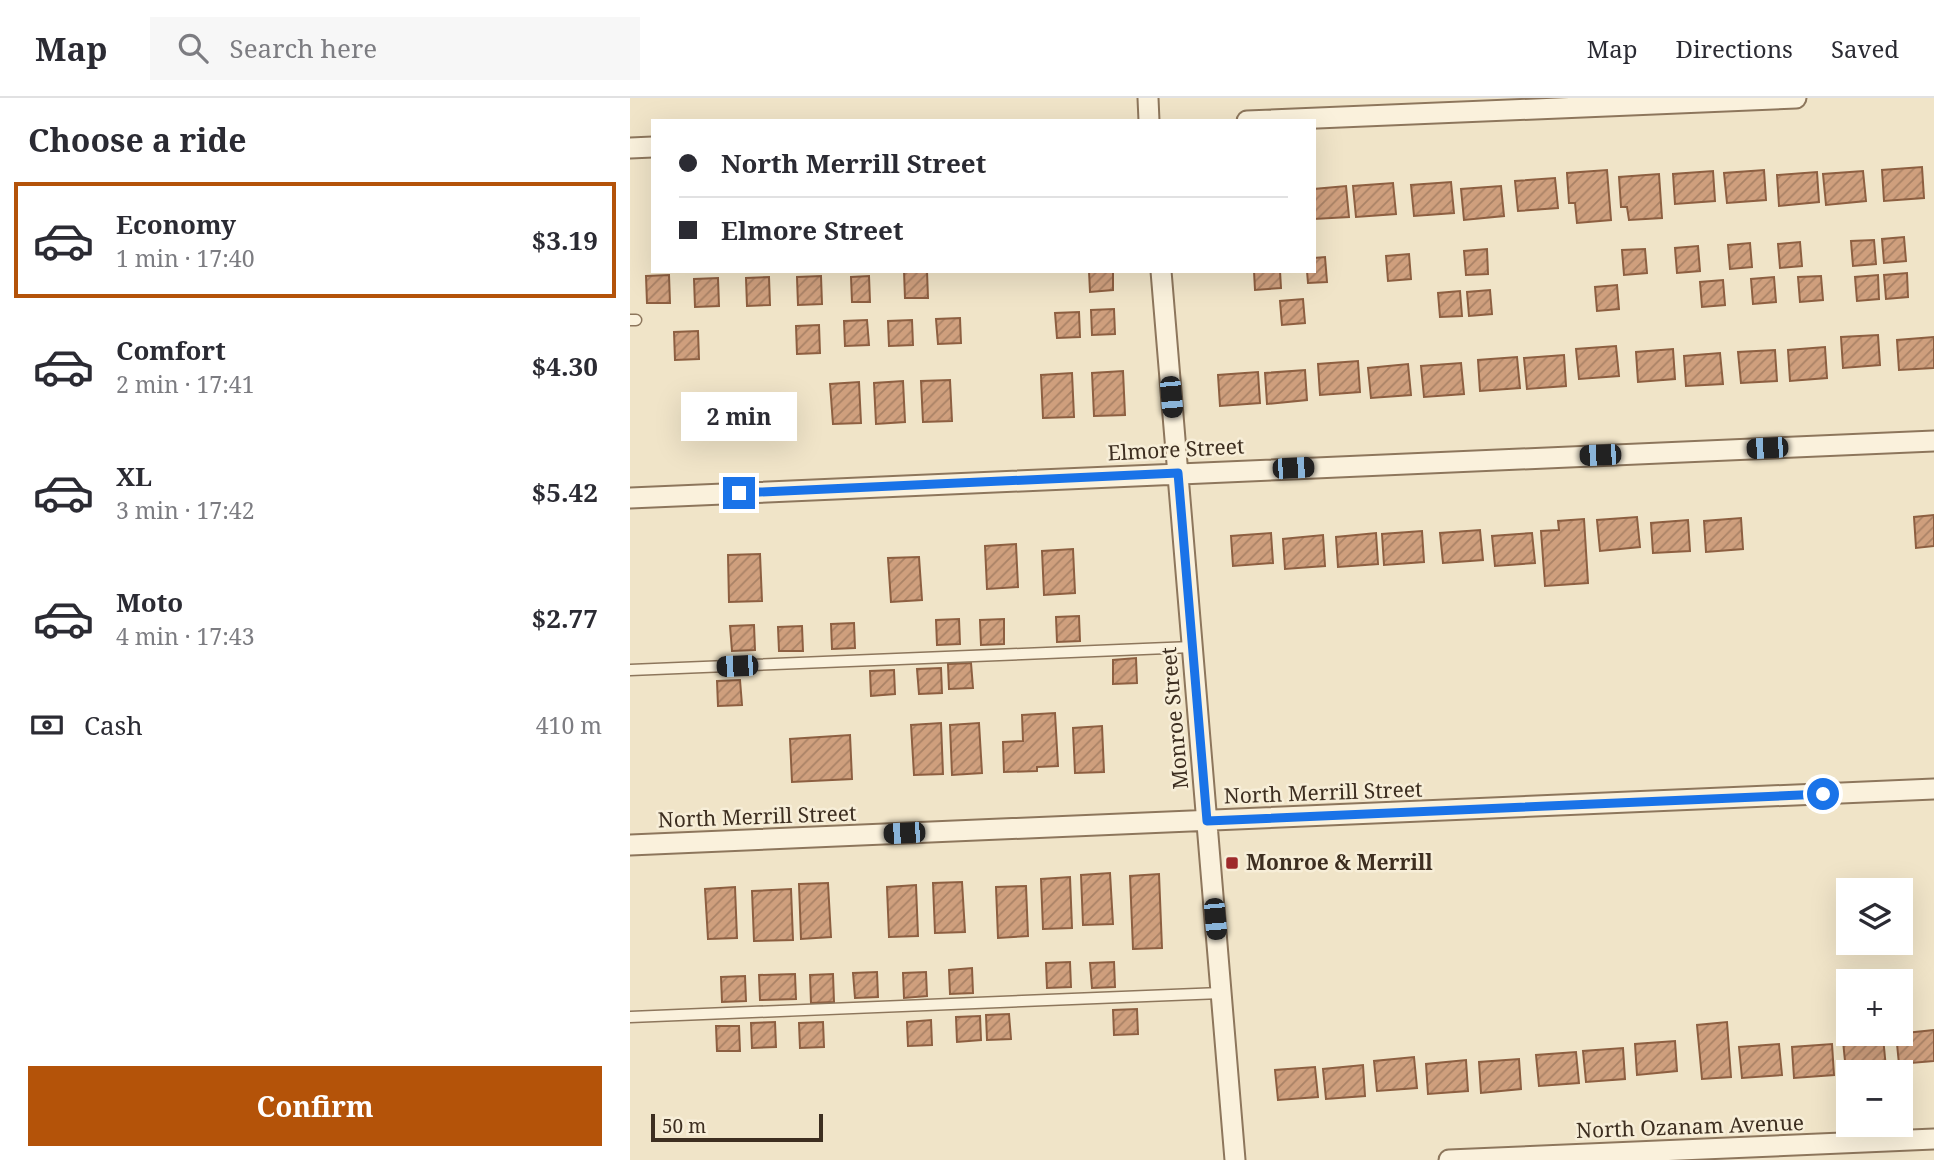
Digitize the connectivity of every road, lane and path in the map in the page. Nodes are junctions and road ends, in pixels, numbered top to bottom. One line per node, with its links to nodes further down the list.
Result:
1 (1148, 98): 3 (street)
2 (1796, 98): 4 (street)
3 (1149, 119)
4 (1295, 119)
5 (651, 147): 6 (street)
6 (630, 148)
7 (1161, 273): 9 (street, Monroe Street)
8 (1934, 441): 9 (street, Elmore Street)
9 (1178, 473): 10 (street, Elmore Street); 11 (street, Monroe Street)
10 (630, 498)
11 (1192, 648): 12 (lane); 14 (street, Monroe Street)
12 (630, 670)
13 (1934, 789): 14 (street, North Merrill Street)
14 (1207, 821): 15 (street, North Merrill Street); 16 (street, Monroe Street)
15 (630, 845)
16 (1221, 993): 17 (lane); 19 (street, Monroe Street)
17 (630, 1017)
18 (1934, 1139): 20 (street, North Ozanam Avenue)
19 (1235, 1160)
20 (1449, 1160)

